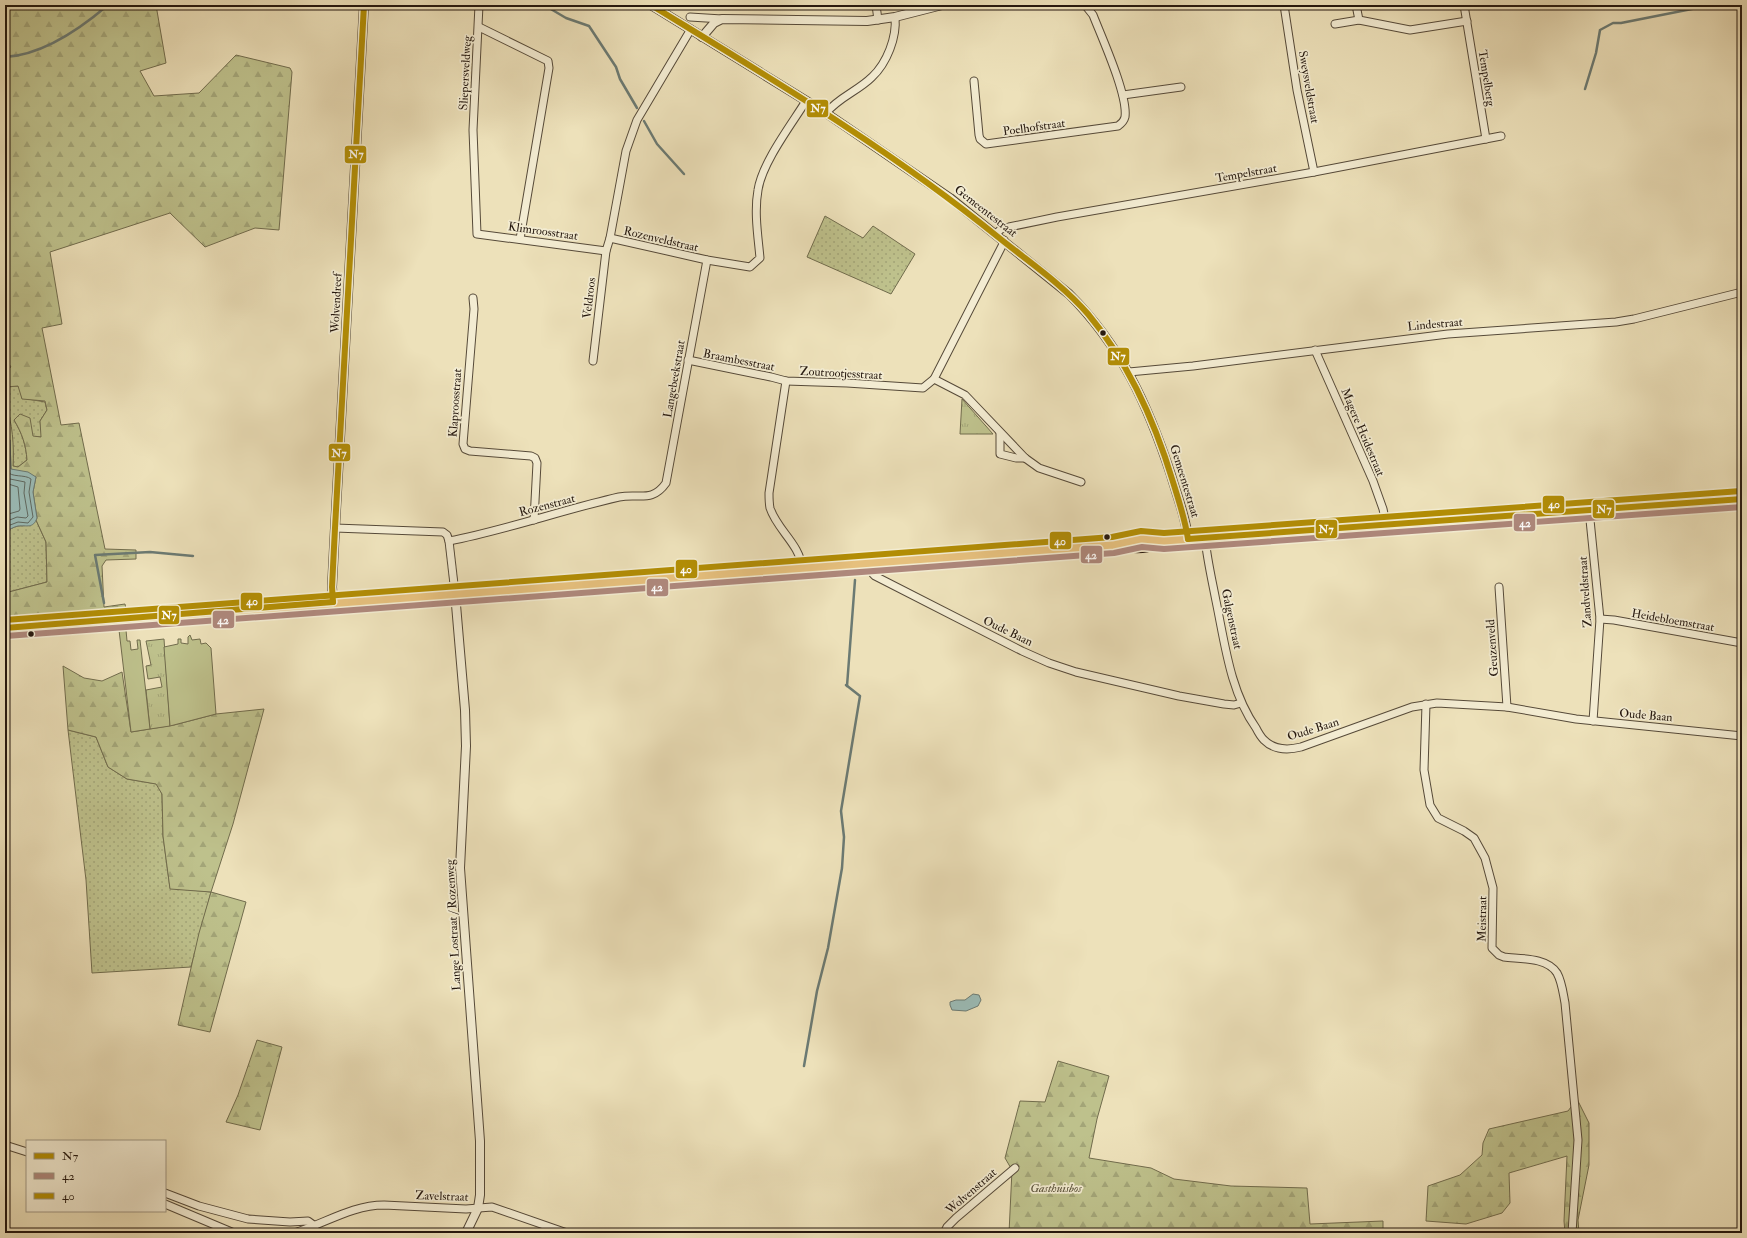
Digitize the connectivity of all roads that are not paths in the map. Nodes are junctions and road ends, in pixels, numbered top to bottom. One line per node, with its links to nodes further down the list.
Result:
1 (364, 5): 51 (street, Wolvendreef)
2 (479, 5): 17 (street)
3 (651, 5): 18 (street, Gemeentestraat)
4 (876, 5): 13 (street)
5 (942, 5): 11 (street)
6 (1085, 5): 22 (street, Poelhofstraat)
7 (1284, 5): 27 (street, Sweysveldstraat)
8 (1356, 5): 14 (street)
9 (1464, 5): 15 (street, Tempelberg)
10 (690, 17): 12 (street)
11 (895, 17): 13 (street); 24 (street)
12 (722, 20): 13 (street); 19 (street)
13 (878, 20)
14 (1359, 20): 15 (street); 16 (street)
15 (1467, 21): 26 (street, Tempelberg)
16 (1335, 24)
17 (479, 28): 28 (street, Sliepersveldweg); 31 (street, Sliepersveldweg)
18 (691, 29): 19 (street, Gemeentestraat); 30 (street, Rozenveldstraat)
19 (702, 37): 23 (street, Gemeentestraat)
20 (974, 81): 22 (street, Poelhofstraat)
21 (1181, 87): 22 (street)
22 (1123, 96)
23 (806, 101): 24 (street, Gemeentestraat); 34 (street, Rozenveldstraat)
24 (826, 113): 29 (street, Gemeentestraat)
25 (1501, 136): 26 (street, Tempelstraat)
26 (1486, 139): 27 (street, Tempelstraat)
27 (1314, 172): 29 (street, Tempelstraat)
28 (477, 234): 31 (street, Klimroosstraat)
29 (996, 234): 32 (street, Gemeentestraat)
30 (610, 238): 33 (street, Veldroos); 34 (street, Rozenveldstraat)
31 (520, 239): 33 (street, Klimroosstraat)
32 (1004, 240): 40 (street, Gemeentestraat); 41 (street)
33 (606, 251): 39 (street, Veldroos)
34 (707, 260): 38 (street, Langebeekstraat)
35 (1742, 292): 37 (street, Lindestraat)
36 (473, 298): 49 (street, Klaproosstraat)
37 (1315, 350): 40 (street, Lindestraat); 50 (street, Magere Heidestraat)
38 (688, 360): 42 (street, Braambesstraat); 46 (street, Langebeekstraat)
39 (593, 362)
40 (1129, 372): 53 (street, Gemeentestraat)
41 (934, 379): 42 (street, Zoutrootjesstraat); 43 (street)
42 (786, 381): 56 (street, Zoutrootjesstraat)
43 (1000, 433): 44 (street); 44 (street)
44 (1025, 458): 45 (street)
45 (1081, 482)
46 (652, 496): 49 (street, Rozenstraat)
47 (1742, 499): 48 (main road)
48 (1589, 510): 50 (main road); 60 (street, Zandveldstraat)
49 (534, 520): 54 (street, Rozenstraat)
50 (1386, 524): 52 (main road)
51 (335, 528): 54 (street); 59 (street, Wolvendreef)
52 (1205, 538): 53 (main road); 63 (street, Galgenstraat)
53 (1188, 539): 55 (main road)
54 (449, 541): 58 (street)
55 (872, 563): 56 (main road); 63 (street, Oude Baan)
56 (802, 568): 58 (main road)
57 (1499, 587): 65 (street, Geuzenveld)
58 (455, 593): 59 (main road); 73 (street, Lange Lostraat / Rozenweg)
59 (333, 602): 61 (main road)
60 (1600, 619): 62 (street, Heidebloemstraat); 66 (street, Zandveldstraat)
61 (5, 628)
62 (1742, 643)
63 (1241, 703): 64 (street, Oude Baan)
64 (1426, 704): 65 (street, Oude Baan); 80 (street, Meistraat)
65 (1507, 707): 66 (street, Oude Baan)
66 (1594, 721): 67 (street, Oude Baan)
67 (1742, 736)
68 (5, 1145): 69 (street)
69 (26, 1152)
70 (1015, 1168): 79 (street, Wolvenstraat)
71 (166, 1193): 74 (street)
72 (166, 1204): 75 (street)
73 (478, 1208): 74 (street, Zavelstraat); 77 (street, Lange Lostraat / Rozenweg); 78 (street, Zavelstraat)
74 (315, 1226): 76 (street, Zavelstraat)
75 (234, 1233)
76 (294, 1233)
77 (466, 1233)
78 (567, 1233)
79 (944, 1233)
80 (1572, 1233)

